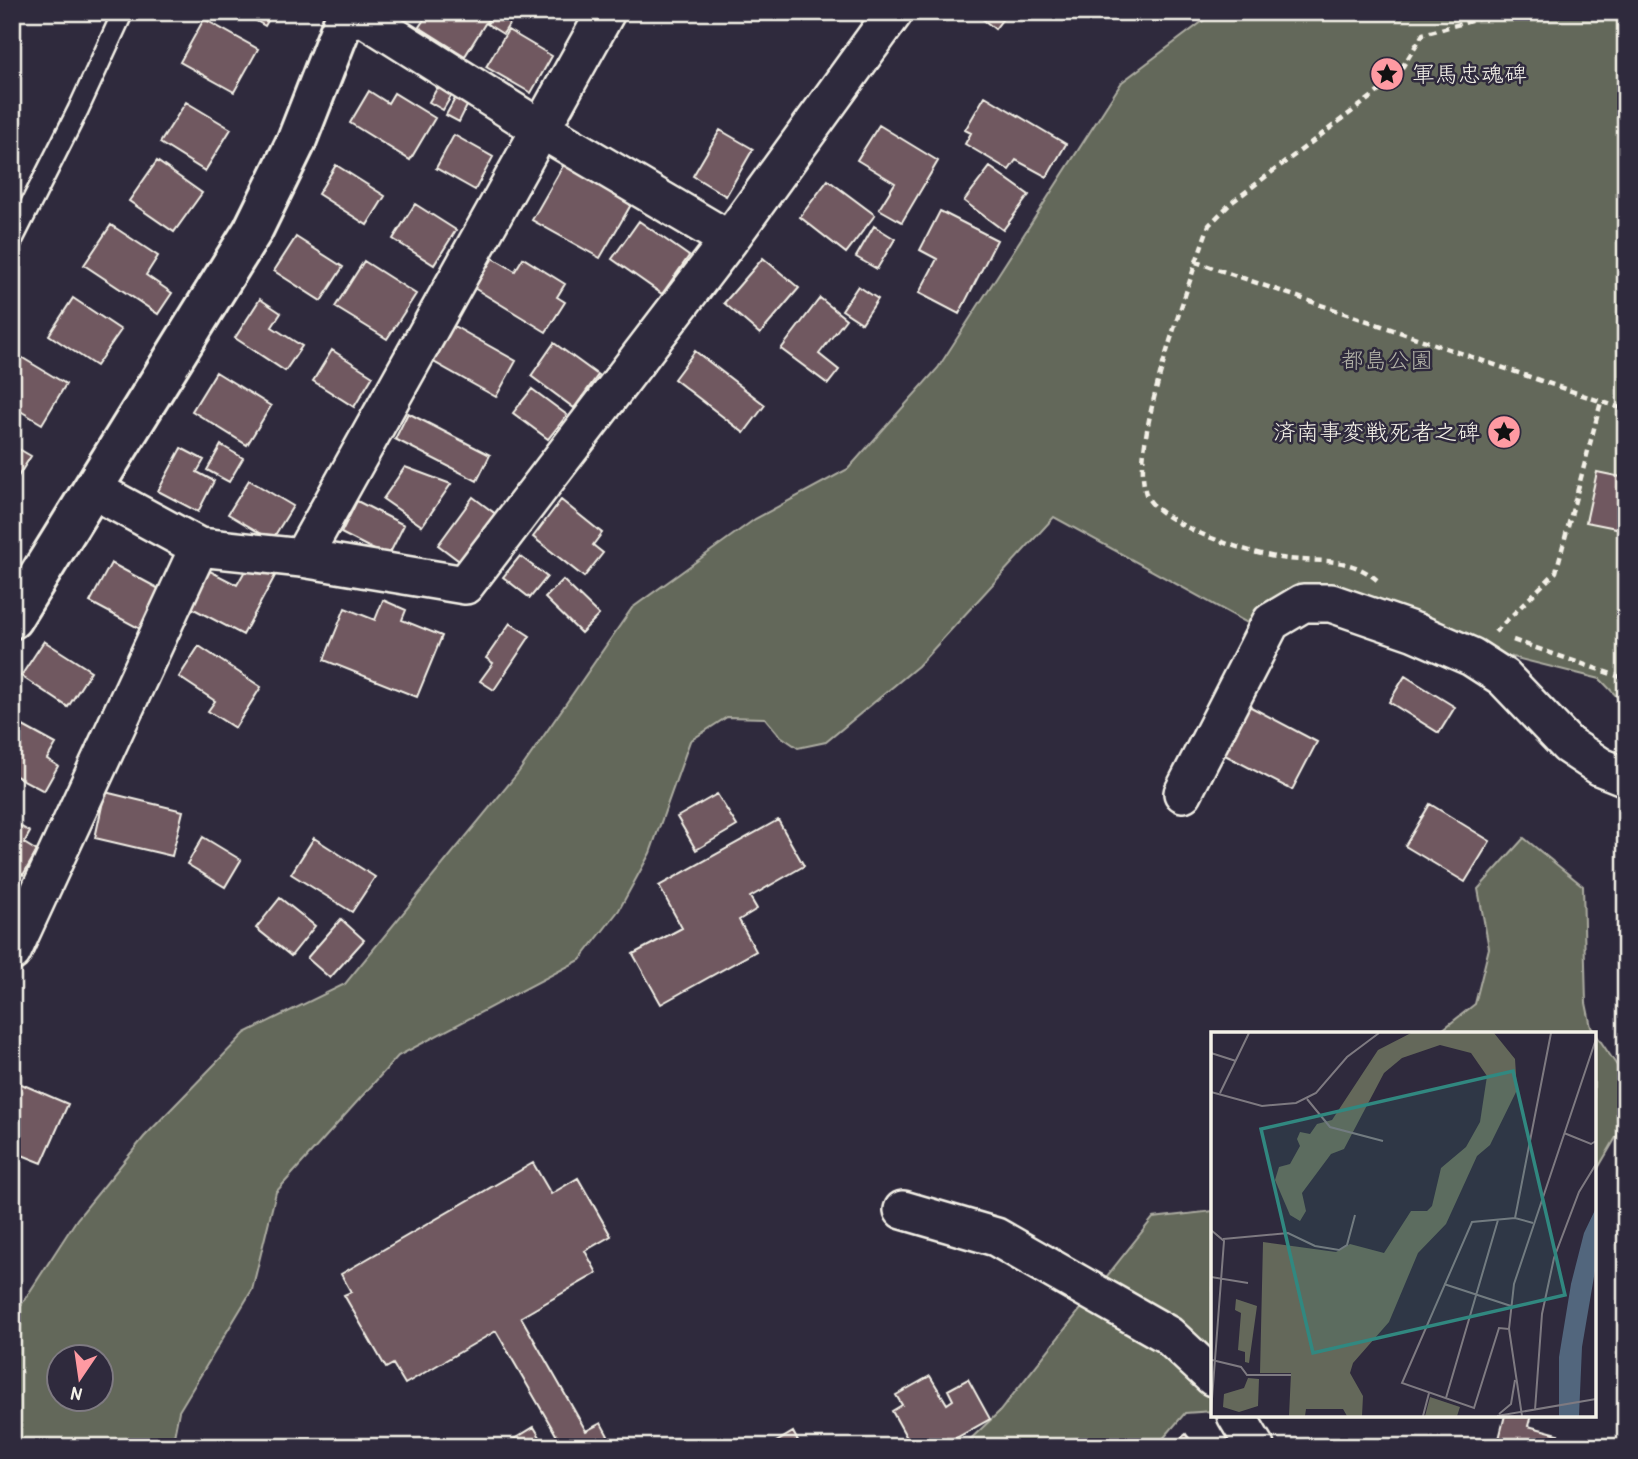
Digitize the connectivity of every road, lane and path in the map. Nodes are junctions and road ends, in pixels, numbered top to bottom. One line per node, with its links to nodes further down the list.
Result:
1 (123, 12): 9 (lane)
2 (347, 12): 15 (street)
3 (355, 12): 7 (street)
4 (606, 12): 7 (street)
5 (894, 12): 8 (street)
6 (1504, 12): 10 (path)
7 (539, 128): 8 (street); 17 (street)
8 (729, 240): 17 (street)
9 (12, 241)
10 (1196, 262): 11 (path); 18 (path)
11 (1601, 402): 12 (path); 20 (path)
12 (1626, 410)
13 (1626, 450): 14 (path)
14 (1623, 459)
15 (94, 490): 16 (street); 19 (street)
16 (199, 547): 17 (street); 23 (street)
17 (302, 558)
18 (1384, 587)
19 (12, 619)
20 (1626, 679)
21 (1626, 777): 22 (street)
22 (1183, 793)
23 (12, 951)
24 (903, 1210): 25 (street)
25 (1211, 1375)
26 (1237, 1417): 27 (street)
27 (1255, 1447)

